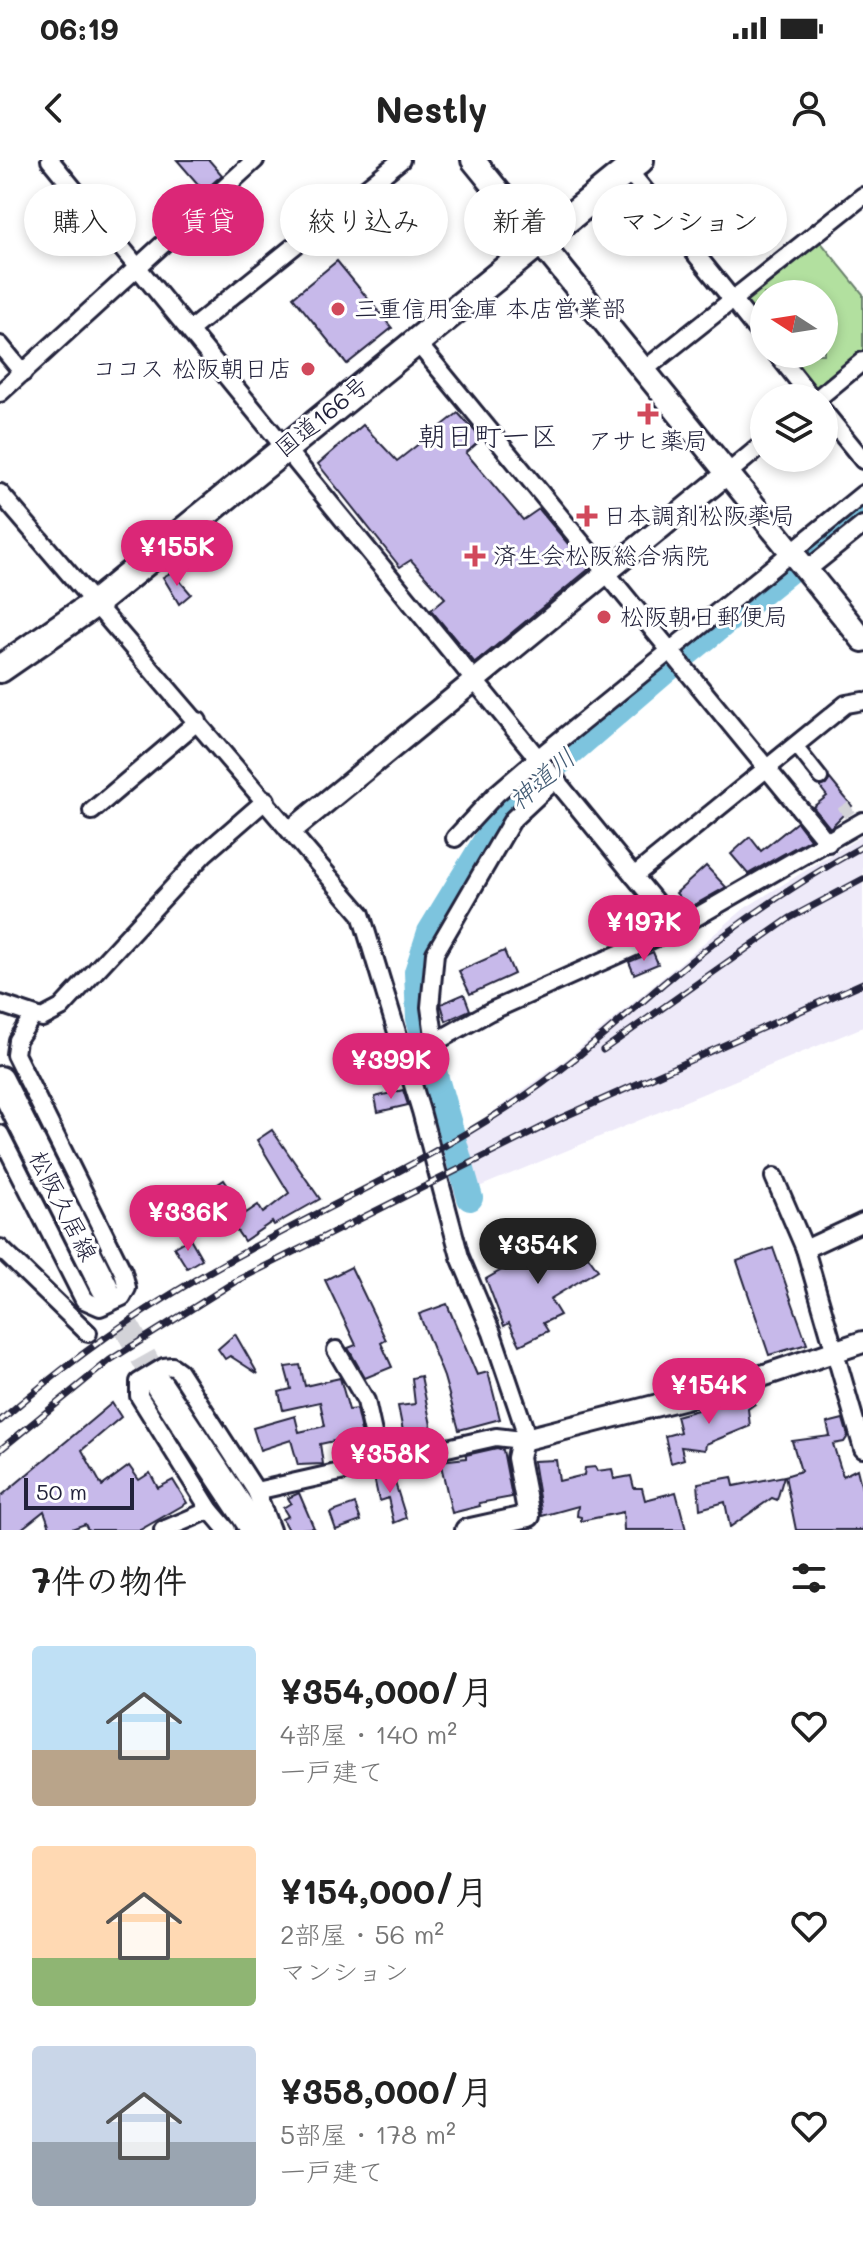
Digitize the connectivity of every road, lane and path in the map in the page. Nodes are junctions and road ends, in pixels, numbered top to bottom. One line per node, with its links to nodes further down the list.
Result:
1 (50, 160): 11 (street)
2 (255, 160): 11 (street)
3 (401, 160): 14 (street)
4 (473, 160): 6 (main road)
5 (634, 165): 8 (main road, 国道166号); 12 (street)
6 (493, 184)
7 (863, 196): 12 (street)
8 (576, 212)
9 (522, 256): 15 (main road, 国道166号)
10 (553, 256): 19 (main road)
11 (138, 267): 14 (street); 20 (street)
12 (732, 300): 13 (street); 19 (street)
13 (750, 322)
14 (190, 330): 25 (street)
15 (416, 341): 25 (main road, 国道166号); 34 (street)
16 (0, 345): 20 (street)
17 (863, 361): 22 (street)
18 (789, 368): 21 (street)
19 (644, 370): 28 (main road)
20 (23, 373): 23 (street)
21 (803, 384)
22 (833, 384)
23 (0, 393)
24 (838, 429): 27 (street)
25 (285, 447): 35 (main road, 国道166号); 39 (street)
26 (750, 455): 28 (street)
27 (863, 460)
28 (728, 473): 32 (main road); 34 (street)
29 (0, 493): 35 (street)
30 (863, 494): 32 (street)
31 (863, 525): 33 (street)
32 (792, 551): 33 (main road); 37 (street)
33 (807, 570): 36 (main road)
34 (607, 571): 37 (street); 39 (street)
35 (94, 604): 38 (main road, 国道166号); 41 (street)
36 (863, 640)
37 (672, 652): 43 (street); 44 (street)
38 (0, 669)
39 (477, 682): 43 (street); 49 (street)
40 (863, 701): 42 (street)
41 (198, 721): 46 (street); 47 (street)
42 (795, 745): 44 (street); 45 (street)
43 (547, 768): 50 (street); 52 (street); 56 (street)
44 (766, 768): 51 (street); 52 (street)
45 (821, 778)
46 (266, 800): 49 (street); 55 (street)
47 (92, 811)
48 (863, 821): 51 (street)
49 (292, 830): 57 (street)
50 (455, 838)
51 (828, 843): 53 (street)
52 (634, 876): 53 (street)
53 (677, 928): 56 (street)
54 (0, 1004): 55 (street)
55 (32, 1017): 64 (street)
56 (435, 1043): 57 (street)
57 (405, 1059): 72 (street)
58 (0, 1080): 65 (main road, 松阪久居線)
59 (0, 1134): 64 (street)
60 (774, 1177): 63 (street)
61 (863, 1222): 63 (street)
62 (0, 1248): 66 (street)
63 (805, 1249): 70 (street)
64 (71, 1275): 66 (street)
65 (105, 1288)
66 (47, 1292): 67 (street)
67 (88, 1333)
68 (863, 1342): 70 (street)
69 (336, 1350): 74 (street)
70 (837, 1350): 72 (street); 73 (street)
71 (159, 1385): 80 (main road)
72 (522, 1440): 74 (street); 77 (street)
73 (863, 1449)
74 (380, 1465): 75 (street)
75 (256, 1491): 76 (street); 81 (street)
76 (210, 1510): 78 (street); 79 (street)
77 (531, 1523): 82 (street)
78 (163, 1530)
79 (227, 1530)
80 (255, 1530)
81 (271, 1530)
82 (466, 1530)

